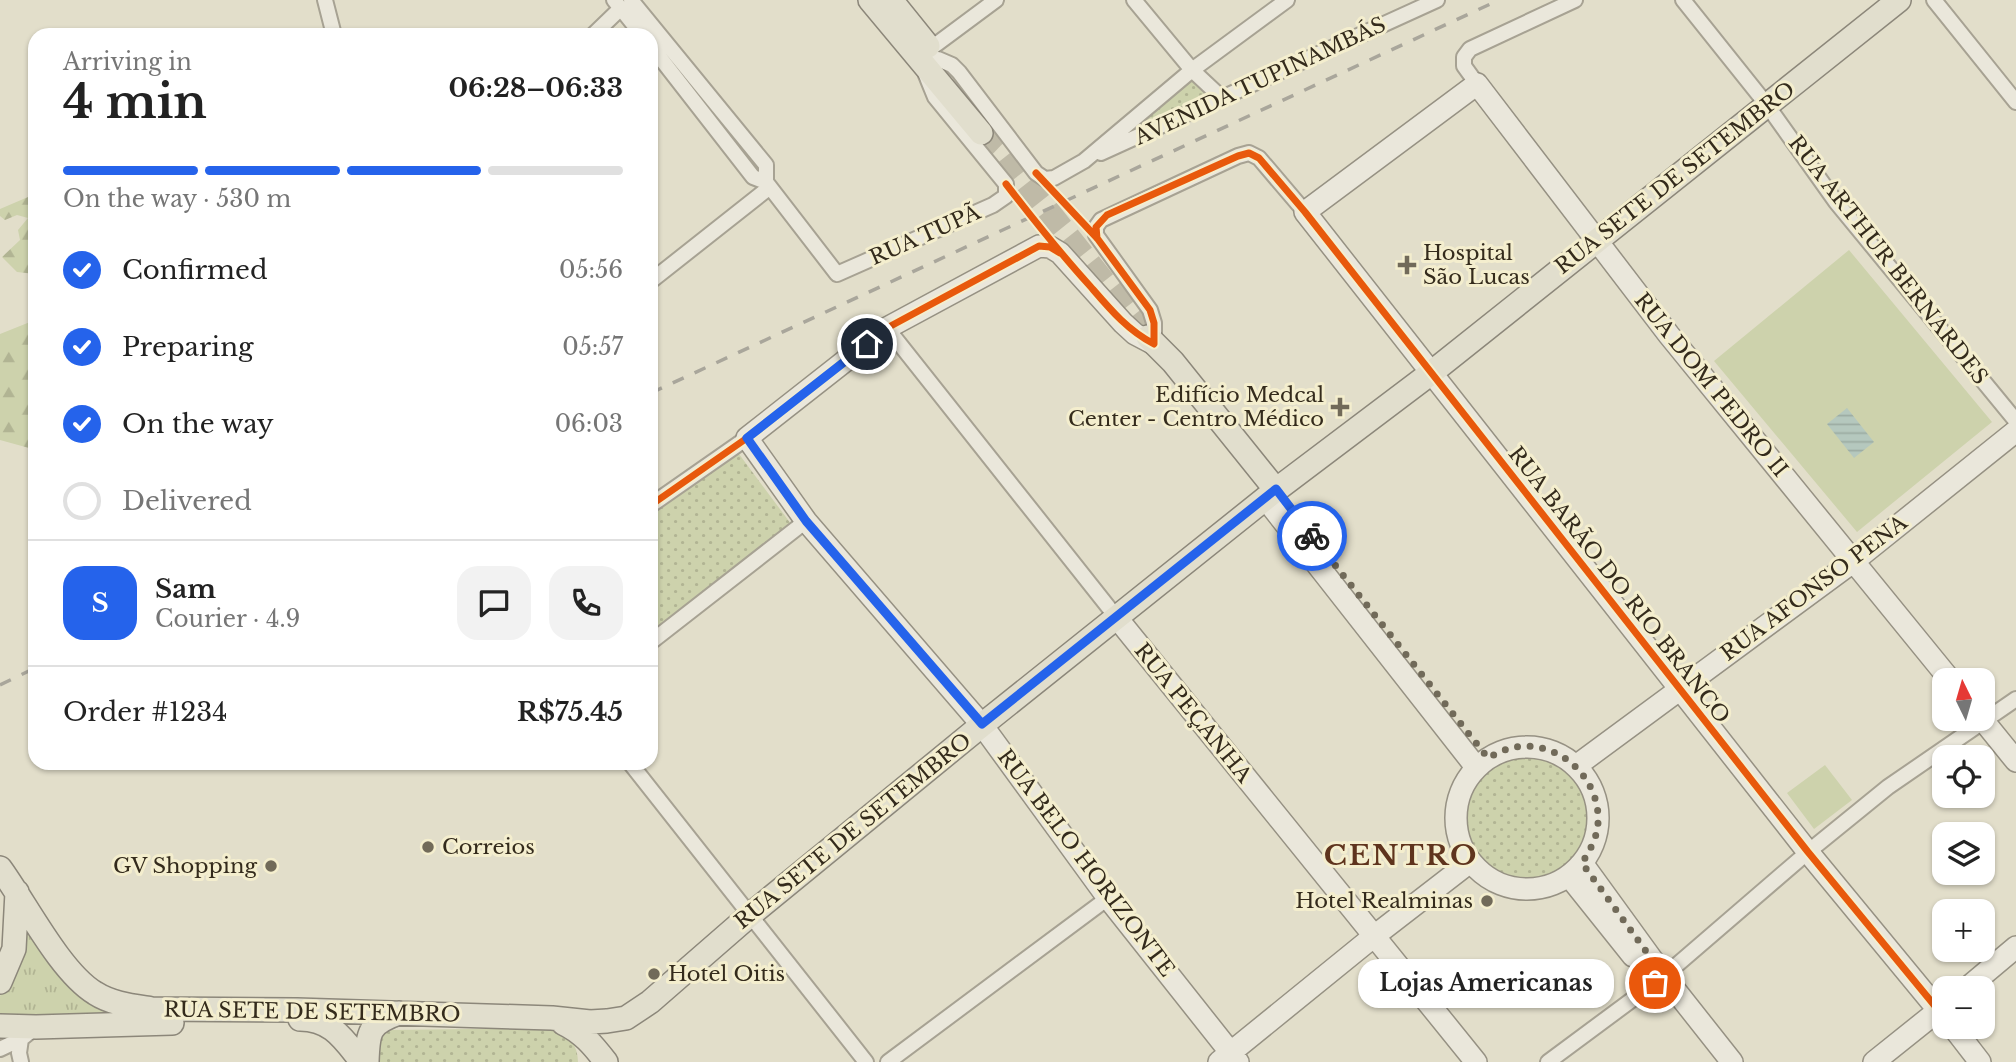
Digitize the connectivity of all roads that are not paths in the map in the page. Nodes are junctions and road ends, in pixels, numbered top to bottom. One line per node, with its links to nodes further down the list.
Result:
1 (324, 0): 13 (street)
2 (870, 0): 19 (main road)
3 (891, 0): 19 (main road)
4 (996, 0): 19 (street)
5 (1134, 0): 20 (street)
6 (1287, 0): 20 (street)
7 (1437, 0): 22 (street, AVENIDA TUPINAMBÁS)
8 (1575, 0): 21 (street)
9 (1683, 0): 24 (street, RUA ARTHUR BERNARDES)
10 (1899, 0): 24 (main road, RUA SETE DE SETEMBRO)
11 (1934, 0): 23 (street)
12 (622, 3): 14 (street); 15 (street); 16 (street)
13 (332, 28)
14 (599, 28)
15 (638, 28)
16 (644, 28)
17 (658, 44): 27 (street)
18 (658, 55): 27 (street)
19 (931, 58): 25 (main road); 26 (street); 27 (street, RUA TUPÃ)
20 (1192, 71): 22 (street); 26 (street)
21 (1477, 84): 28 (street); 29 (street, RUA DOM PEDRO II)
22 (1223, 99): 26 (street, AVENIDA TUPINAMBÁS)
23 (2016, 102)
24 (1767, 105): 29 (main road, RUA SETE DE SETEMBRO); 34 (street, RUA ARTHUR BERNARDES)
25 (985, 130)
26 (1084, 161)
27 (768, 184): 30 (street)
28 (1305, 212): 32 (street, RUA BARÃO DO RIO BRANCO); 33 (street, RUA BARÃO DO RIO BRANCO)
29 (1596, 240): 33 (main road, RUA SETE DE SETEMBRO); 40 (street, RUA DOM PEDRO II)
30 (658, 275)
31 (887, 328): 32 (street); 36 (street); 41 (street, RUA PEÇANHA)
32 (1151, 341): 37 (main road)
33 (1431, 373): 37 (main road, RUA SETE DE SETEMBRO); 44 (street, RUA BARÃO DO RIO BRANCO)
34 (2016, 421)
35 (2016, 431): 40 (street, RUA AFONSO PENA)
36 (747, 438): 38 (street); 39 (street, RUA BELO HORIZONTE)
37 (1271, 494): 41 (main road, RUA SETE DE SETEMBRO); 51 (street)
38 (658, 500)
39 (806, 521): 42 (street); 47 (street, RUA BELO HORIZONTE)
40 (1854, 561): 43 (street, RUA DOM PEDRO II); 44 (street, RUA AFONSO PENA)
41 (1117, 618): 47 (main road, RUA SETE DE SETEMBRO); 61 (street, RUA PEÇANHA)
42 (658, 637)
43 (1940, 668)
44 (1679, 690): 52 (street, RUA AFONSO PENA); 54 (street, RUA BARÃO DO RIO BRANCO)
45 (2016, 699): 46 (street)
46 (1995, 713)
47 (982, 724): 59 (street, RUA BELO HORIZONTE); 60 (main road, RUA SETE DE SETEMBRO)
48 (1967, 732): 54 (street)
49 (1992, 732): 50 (street)
50 (2016, 761)
51 (1482, 763): 52 (street); 55 (street)
52 (1576, 766): 57 (street)
53 (636, 770): 60 (street)
54 (1808, 852): 64 (street); 66 (street, RUA BARÃO DO RIO BRANCO)
55 (1470, 862): 57 (street); 61 (street)
56 (0, 868): 58 (main road, RUA SETE DE SETEMBRO)
57 (1576, 869): 64 (street)
58 (17, 892): 65 (main road); 67 (main road, RUA SETE DE SETEMBRO)
59 (1108, 898): 76 (street, RUA BELO HORIZONTE); 81 (street)
60 (750, 915): 69 (main road, RUA SETE DE SETEMBRO); 80 (street)
61 (1373, 937): 76 (street); 82 (street, RUA PEÇANHA)
62 (2016, 947): 63 (street)
63 (1981, 976)
64 (1660, 979): 83 (street); 84 (street); 85 (street)
65 (0, 982)
66 (1932, 1000)
67 (399, 1013): 68 (main road, RUA SETE DE SETEMBRO); 79 (main road)
68 (552, 1018): 69 (main road, RUA SETE DE SETEMBRO); 75 (main road)
69 (626, 1018): 75 (main road)
70 (1932, 1024): 86 (street)
71 (0, 1026): 72 (main road, RUA SETE DE SETEMBRO)
72 (29, 1033): 74 (street); 77 (street); 78 (main road, RUA SETE DE SETEMBRO)
73 (1963, 1039): 87 (street, RUA BARÃO DO RIO BRANCO)
74 (0, 1049)
75 (597, 1058)
76 (1229, 1059)
77 (21, 1062)
78 (362, 1062)
79 (368, 1062)
80 (866, 1062)
81 (888, 1062)
82 (1476, 1062)
83 (1548, 1062)
84 (1718, 1062)
85 (1732, 1062)
86 (1874, 1062)
87 (1980, 1062)

